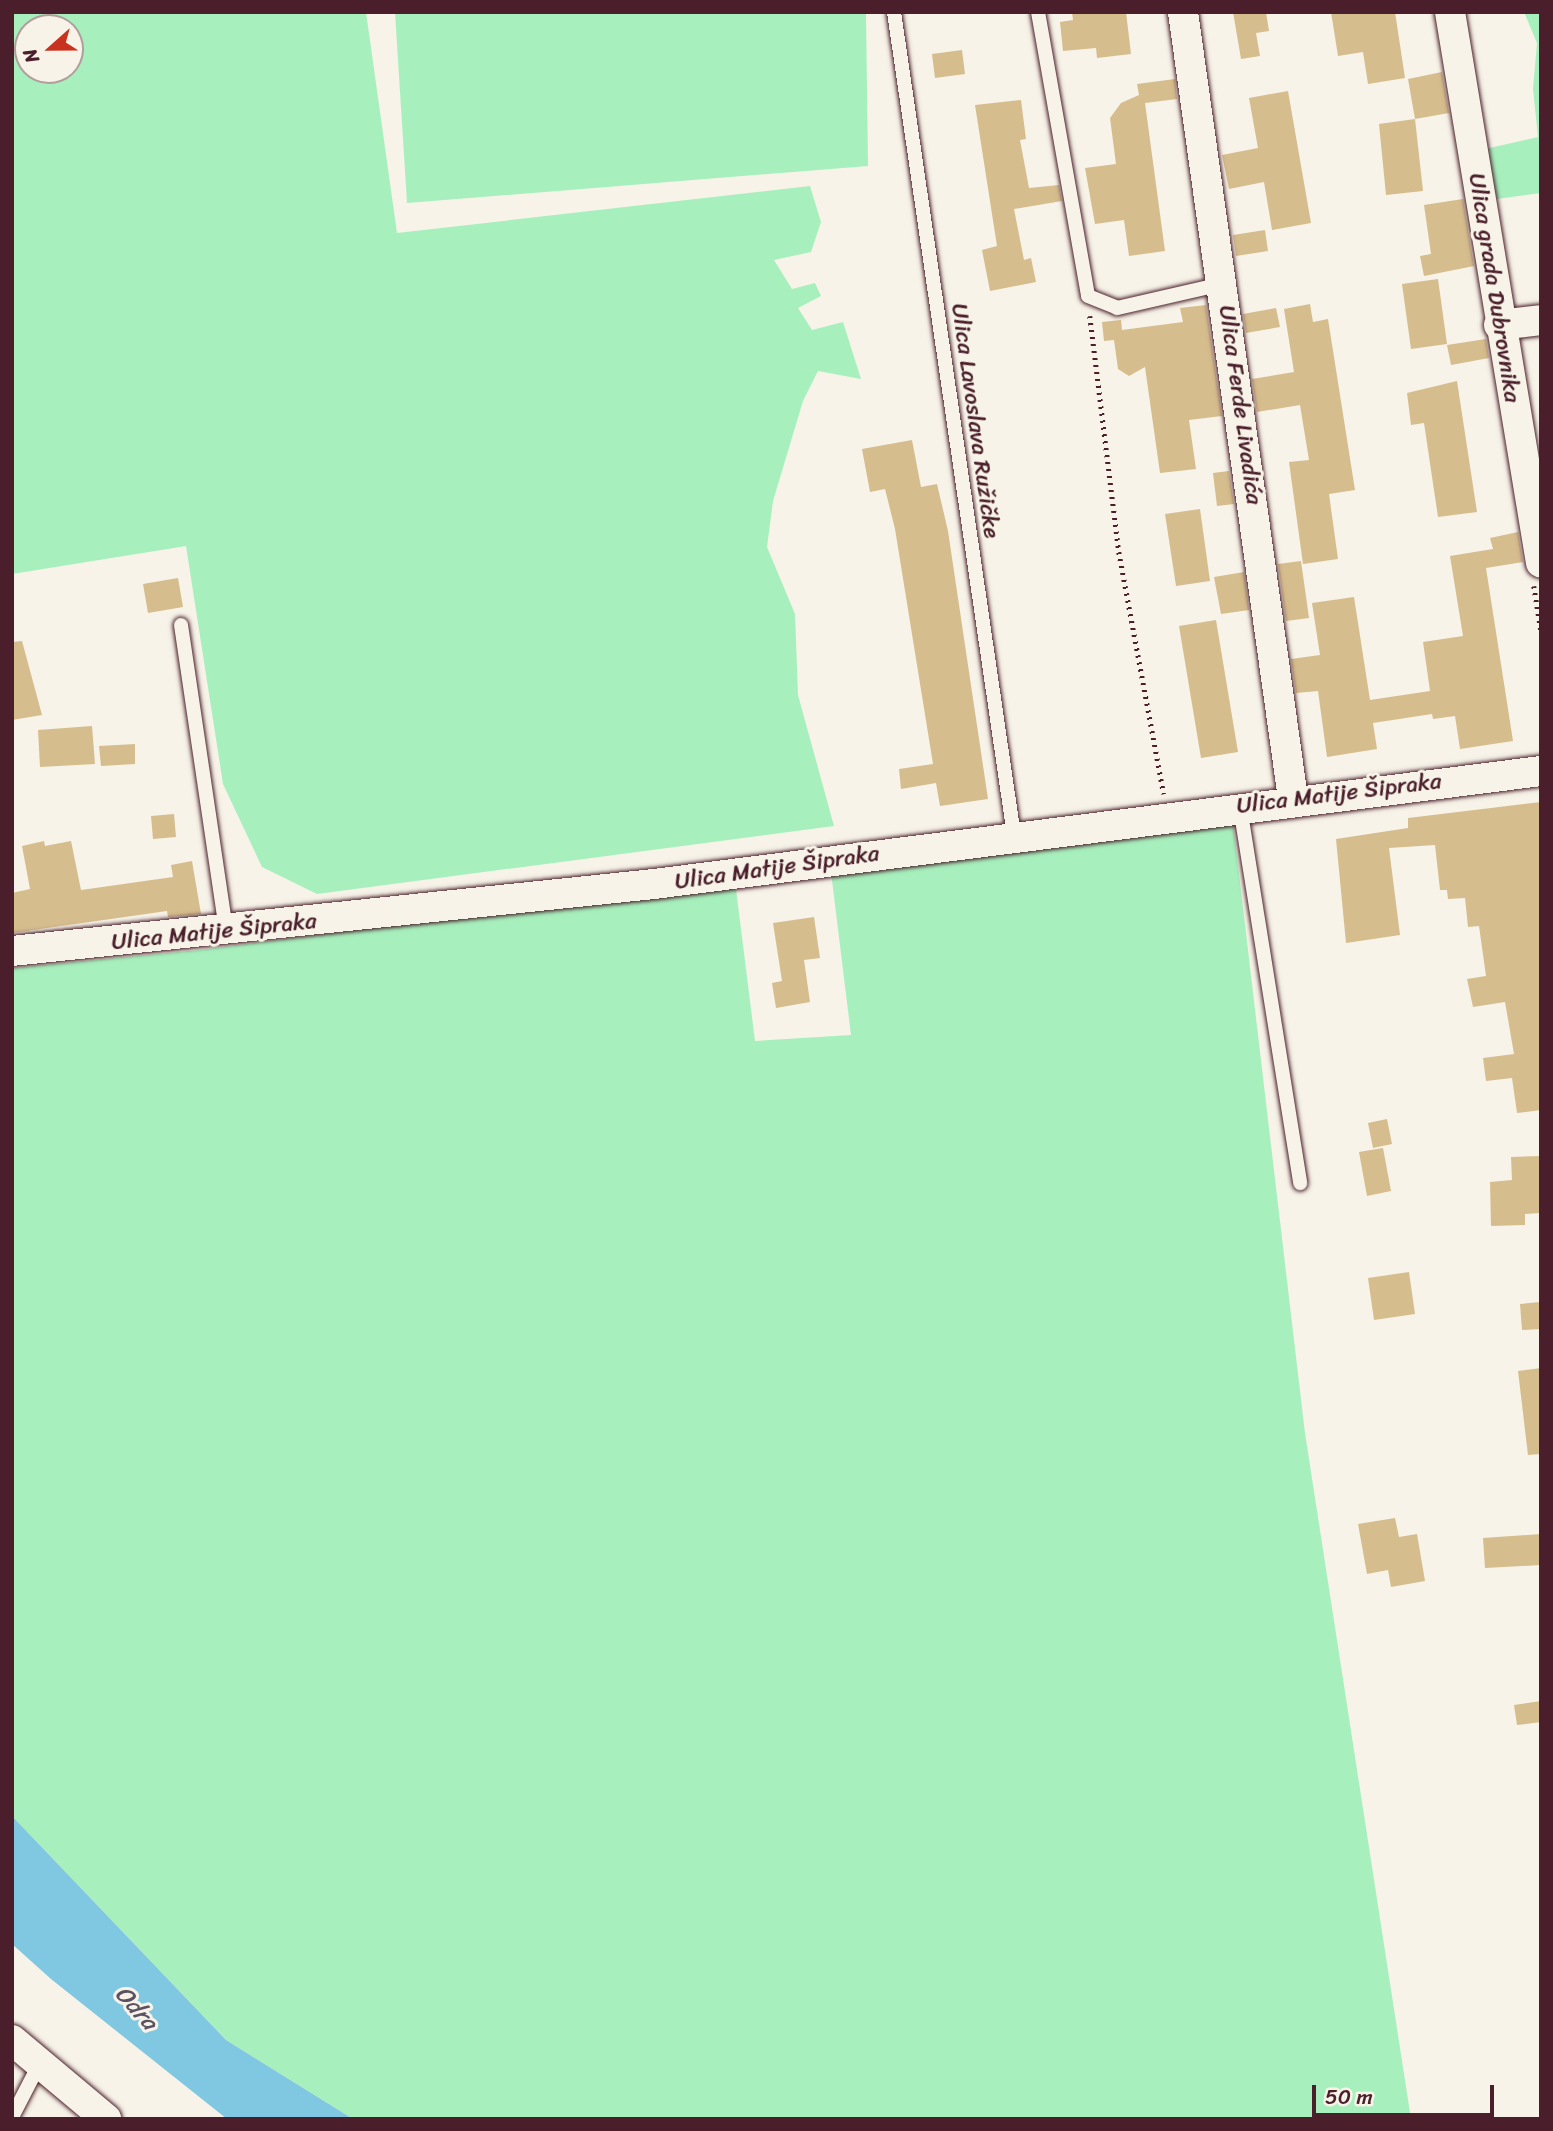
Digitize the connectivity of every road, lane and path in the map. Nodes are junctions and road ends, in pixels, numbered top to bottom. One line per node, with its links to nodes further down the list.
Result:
1 (894, 12): 15 (lane, Ulica Lavoslava Ružičke)
2 (1038, 12): 6 (lane)
3 (1183, 12): 5 (street, Ulica Ferde Livadića)
4 (1450, 12): 8 (street, Ulica grada Dubrovnika)
5 (1222, 284): 6 (lane); 12 (street, Ulica Ferde Livadića)
6 (1093, 301): 14 (path)
7 (1541, 320): 8 (street)
8 (1499, 325): 9 (street, Ulica grada Dubrovnika)
9 (1541, 563)
10 (181, 625): 16 (lane)
11 (1541, 771): 12 (street, Ulica Matije Šipraka)
12 (1293, 799): 13 (street, Ulica Matije Šipraka)
13 (1240, 806): 14 (street, Ulica Matije Šipraka); 18 (lane)
14 (1167, 815): 15 (street, Ulica Matije Šipraka)
15 (1014, 836): 16 (street, Ulica Matije Šipraka)
16 (226, 932): 17 (street, Ulica Matije Šipraka)
17 (12, 951)
18 (1300, 1183)
19 (12, 2040): 20 (street)
20 (40, 2063): 21 (lane); 22 (street)
21 (12, 2117)
22 (106, 2119)

